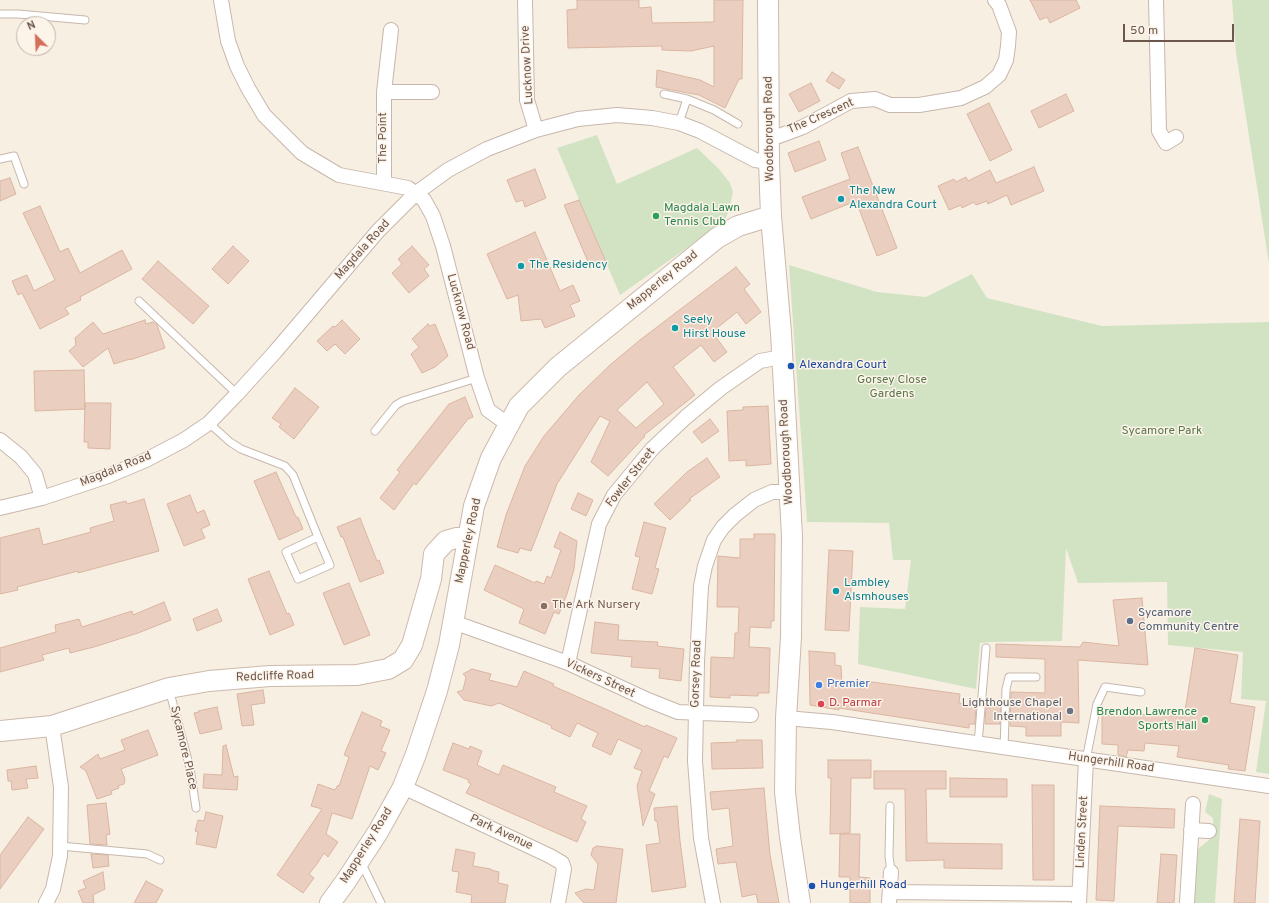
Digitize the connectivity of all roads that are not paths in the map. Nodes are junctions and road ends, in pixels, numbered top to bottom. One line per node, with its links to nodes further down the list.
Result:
1 (221, 0): 21 (street)
2 (525, 0): 15 (street, Lucknow Drive)
3 (768, 0): 16 (street, Woodborough Road)
4 (994, 0): 16 (street, The Crescent)
5 (1156, 0): 17 (street)
6 (0, 14): 7 (lane)
7 (85, 20)
8 (391, 30): 9 (street, The Point)
9 (384, 92): 10 (street); 21 (street, The Point)
10 (432, 92)
11 (664, 94): 12 (lane)
12 (688, 99): 13 (lane); 14 (lane)
13 (679, 123): 15 (street, Magdala Road); 19 (street, Magdala Road)
14 (738, 124)
15 (536, 130): 22 (street, Magdala Road)
16 (770, 135): 19 (street, Woodborough Road)
17 (1176, 136)
18 (0, 160): 20 (lane)
19 (769, 162): 23 (street, Woodborough Road)
20 (24, 184)
21 (384, 184): 22 (street)
22 (416, 194): 26 (street, Lucknow Road); 27 (street, Magdala Road)
23 (772, 216): 25 (street, Woodborough Road); 29 (street, Mapperley Road)
24 (139, 301): 27 (lane)
25 (782, 357): 32 (street, Woodborough Road); 39 (street, Fowler Street)
26 (478, 378): 29 (street, Lucknow Road); 30 (lane)
27 (237, 394): 28 (street, Magdala Road)
28 (209, 423): 33 (street, Magdala Road); 35 (lane)
29 (509, 424): 36 (street, Mapperley Road)
30 (375, 431)
31 (0, 440): 33 (street)
32 (789, 492): 43 (street, Gorsey Road); 45 (street, Woodborough Road)
33 (42, 498): 34 (street, Magdala Road)
34 (0, 508)
35 (318, 537): 35 (lane)
36 (467, 538): 37 (street, Mapperley Road); 41 (street, Redcliffe Road)
37 (453, 622): 39 (street, Vickers Street); 52 (street, Mapperley Road)
38 (986, 648): 48 (lane)
39 (568, 663): 43 (street, Vickers Street)
40 (1036, 677): 49 (lane)
41 (169, 688): 46 (street, Redcliffe Road); 55 (lane, Sycamore Place)
42 (1141, 692): 50 (lane)
43 (696, 713): 44 (street, Vickers Street); 69 (street, Gorsey Road)
44 (751, 715)
45 (786, 718): 48 (street, Hungerhill Road); 70 (street, Woodborough Road)
46 (52, 726): 47 (street, Redcliffe Road); 58 (street)
47 (0, 731)
48 (978, 744): 49 (street, Hungerhill Road)
49 (1004, 748): 50 (street, Hungerhill Road)
50 (1086, 760): 51 (street, Hungerhill Road); 64 (street, Linden Street)
51 (1269, 786)
52 (403, 787): 60 (street, Mapperley Road); 68 (street, Park Avenue)
53 (1193, 804): 56 (street)
54 (890, 806): 61 (lane)
55 (196, 808)
56 (1191, 830): 57 (street); 71 (street)
57 (1209, 831)
58 (60, 846): 59 (lane); 65 (street)
59 (160, 860)
60 (360, 860): 66 (street, Mapperley Road); 67 (lane)
61 (891, 872): 62 (street)
62 (890, 898): 63 (street)
63 (1003, 898): 64 (street)
64 (1079, 899)
65 (46, 903)
66 (330, 903)
67 (381, 903)
68 (558, 903)
69 (713, 903)
70 (800, 903)
71 (1187, 903)

